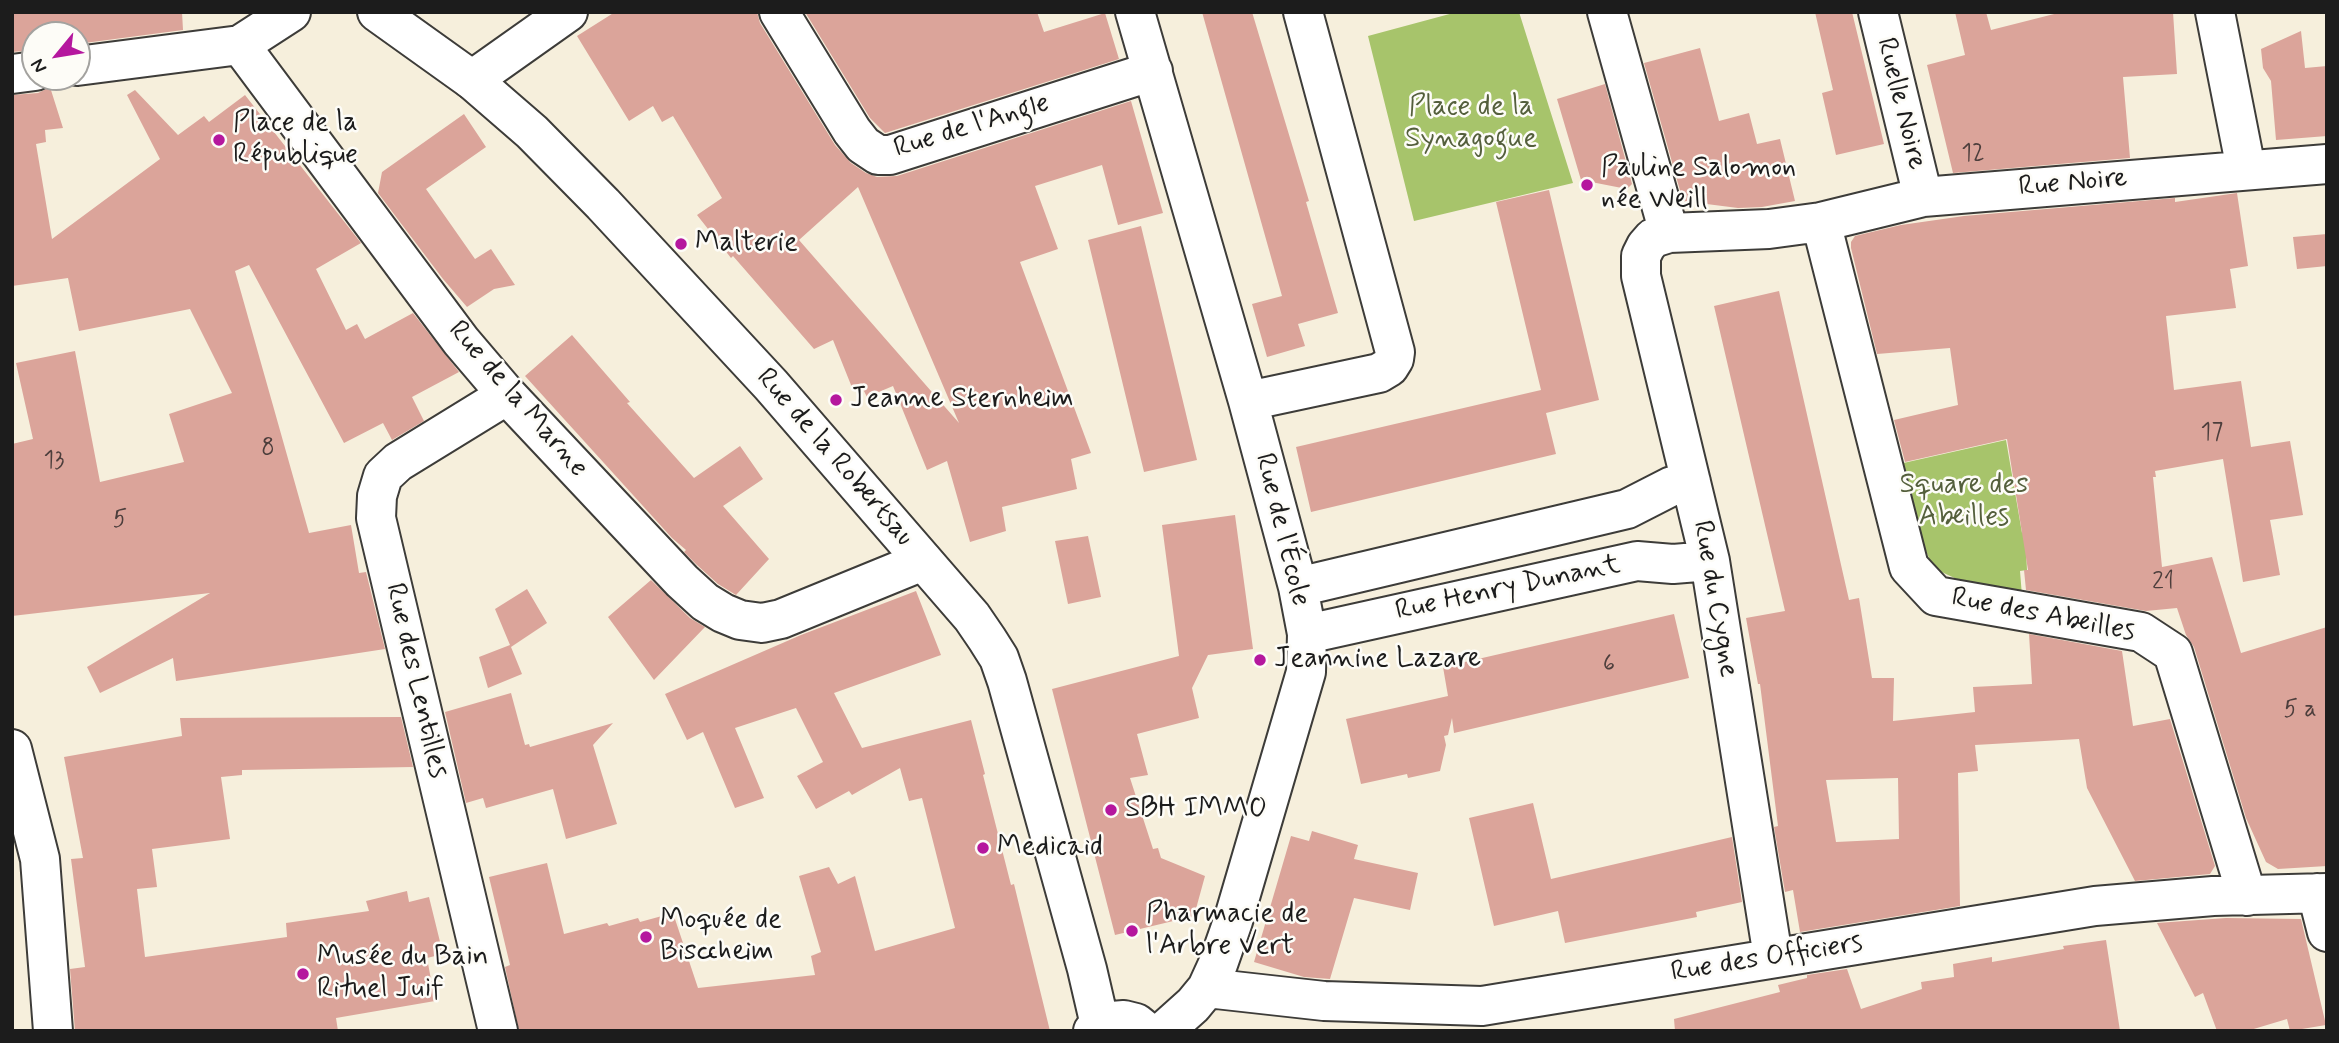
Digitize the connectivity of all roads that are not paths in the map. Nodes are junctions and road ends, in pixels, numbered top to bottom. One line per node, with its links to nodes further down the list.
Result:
1 (291, 12): 10 (street)
2 (377, 12): 13 (street, Rue de la Robertsau)
3 (568, 12): 13 (street)
4 (779, 12): 12 (street, Rue de l'Angle)
5 (1135, 12): 12 (street, Rue de l'École)
6 (1303, 12): 20 (street)
7 (1607, 12): 18 (street)
8 (1878, 12): 16 (street, Ruelle Noire)
9 (2215, 12): 15 (street)
10 (240, 45): 11 (street); 19 (street, Rue de la Marne)
11 (91, 64)
12 (1153, 71): 20 (street, Rue de l'École)
13 (472, 80): 22 (street, Rue de la Robertsau)
14 (2327, 164): 15 (street, Rue Noire)
15 (2246, 169): 16 (street, Rue Noire)
16 (1923, 197): 17 (street, Rue Noire)
17 (1822, 222): 18 (street); 28 (street, Rue des Abeilles)
18 (1657, 239): 21 (street, Rue du Cygne)
19 (507, 395): 22 (street, Rue de la Marne); 34 (street, Rue des Lentilles)
20 (1248, 401): 24 (street, Rue de l'École)
21 (1691, 482): 23 (street, Rue du Cygne); 24 (street, Rue Henry Dunant)
22 (923, 561): 32 (street, Rue de la Robertsau)
23 (1710, 561): 25 (street, Rue Henry Dunant); 30 (street, Rue du Cygne)
24 (1298, 587): 25 (street, Rue de l'École)
25 (1307, 634): 31 (street, Rue de l'École)
26 (12, 749): 33 (street)
27 (2322, 893): 28 (street, Rue des Officiers); 29 (street)
28 (2247, 895): 30 (street, Rue des Officiers)
29 (2327, 932)
30 (1773, 957): 31 (street, Rue des Officiers)
31 (1207, 988): 36 (street, Rue de l'École)
32 (1096, 1028): 35 (street)
33 (53, 1031)
34 (498, 1031)
35 (1146, 1031)
36 (1164, 1031)

